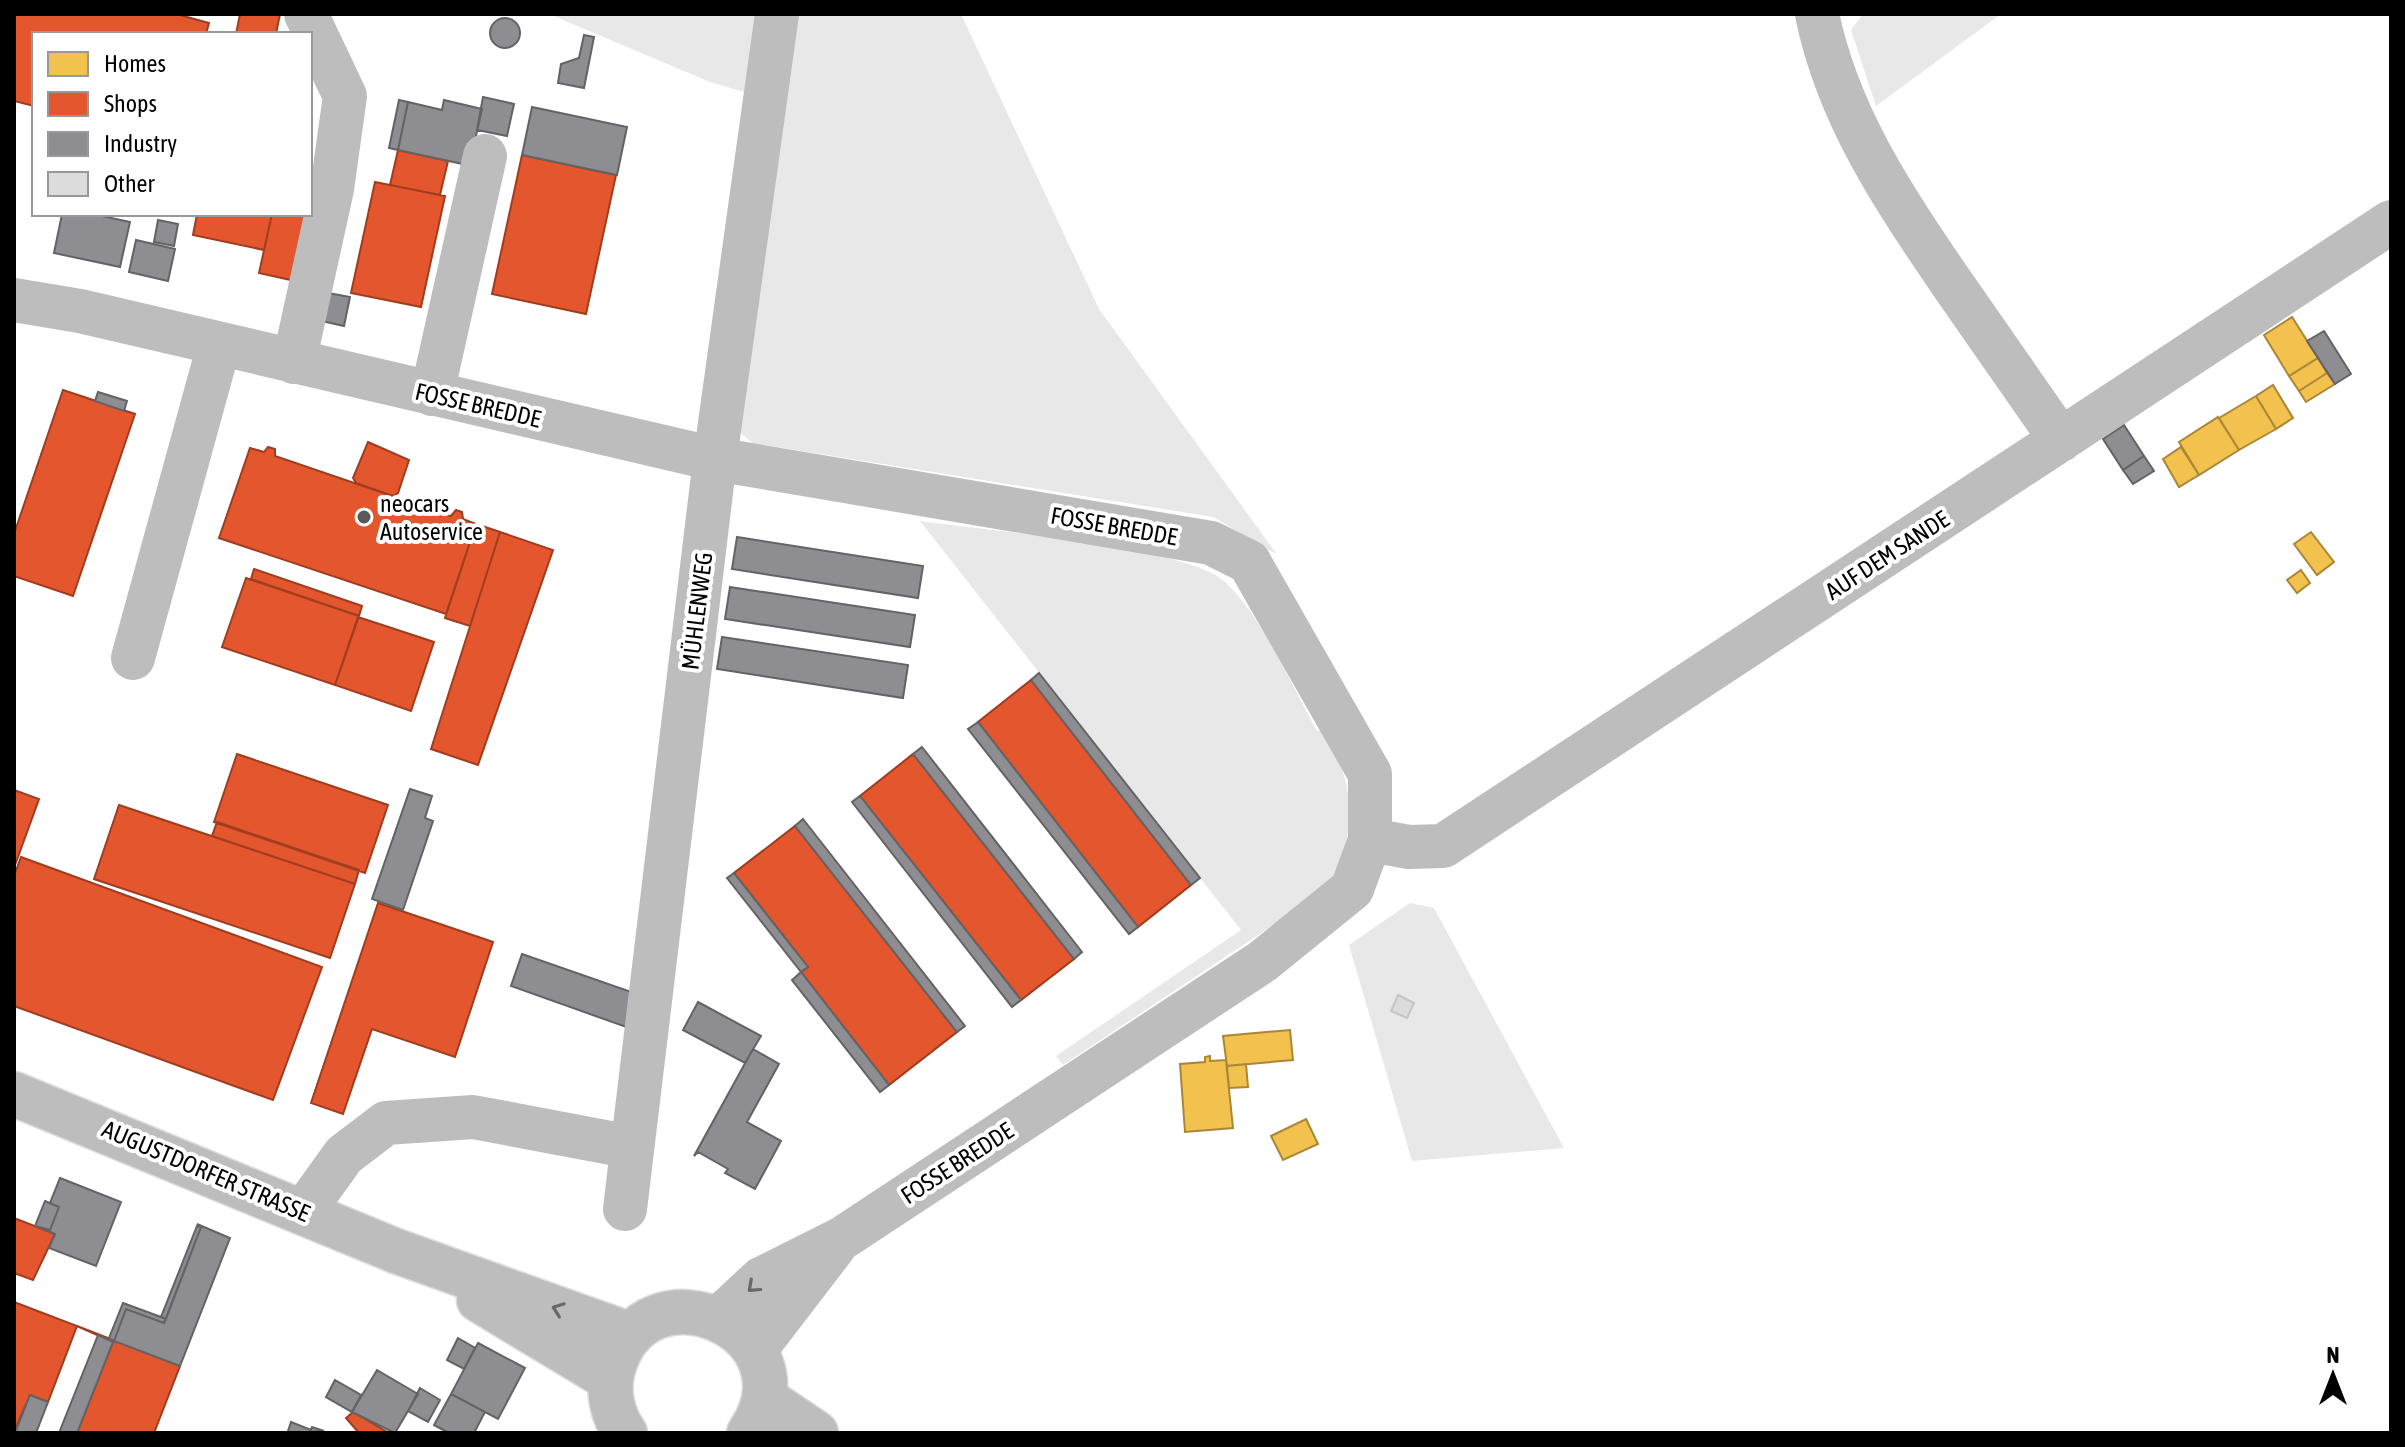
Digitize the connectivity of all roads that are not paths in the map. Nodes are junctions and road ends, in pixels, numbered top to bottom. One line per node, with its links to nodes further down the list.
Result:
1 (306, 14): 8 (street)
2 (777, 14): 11 (street, MÜHLENWEG)
3 (1817, 14): 10 (street)
4 (485, 156): 9 (street)
5 (2391, 222): 10 (street, AUF DEM SANDE)
6 (14, 300): 7 (street, FOSSE BREDDE)
7 (219, 345): 8 (street, FOSSE BREDDE); 12 (street)
8 (294, 362): 9 (street, FOSSE BREDDE)
9 (432, 394): 11 (street, FOSSE BREDDE)
10 (2061, 440): 13 (street, AUF DEM SANDE)
11 (715, 459): 13 (street, FOSSE BREDDE); 15 (street, MÜHLENWEG)
12 (133, 658)
13 (1370, 840): 18 (street, FOSSE BREDDE)
14 (14, 1094): 17 (street, AUGUSTDORFER STRASSE)
15 (632, 1147): 16 (street, MÜHLENWEG); 17 (street)
16 (625, 1209)
17 (303, 1212): 19 (street, AUGUSTDORFER STRASSE)
18 (841, 1239): 20 (street, FOSSE BREDDE, one-way to 20); 22 (street, FOSSE BREDDE)
19 (396, 1251): 21 (street, AUGUSTDORFER STRASSE, one-way to 19); 23 (street, AUGUSTDORFER STRASSE)
20 (719, 1318): 21 (street); 22 (street)
21 (631, 1335): 23 (street)
22 (755, 1350): 24 (street)
23 (610, 1379): 25 (street)
24 (757, 1416): 26 (street)
25 (622, 1432)
26 (816, 1433)

